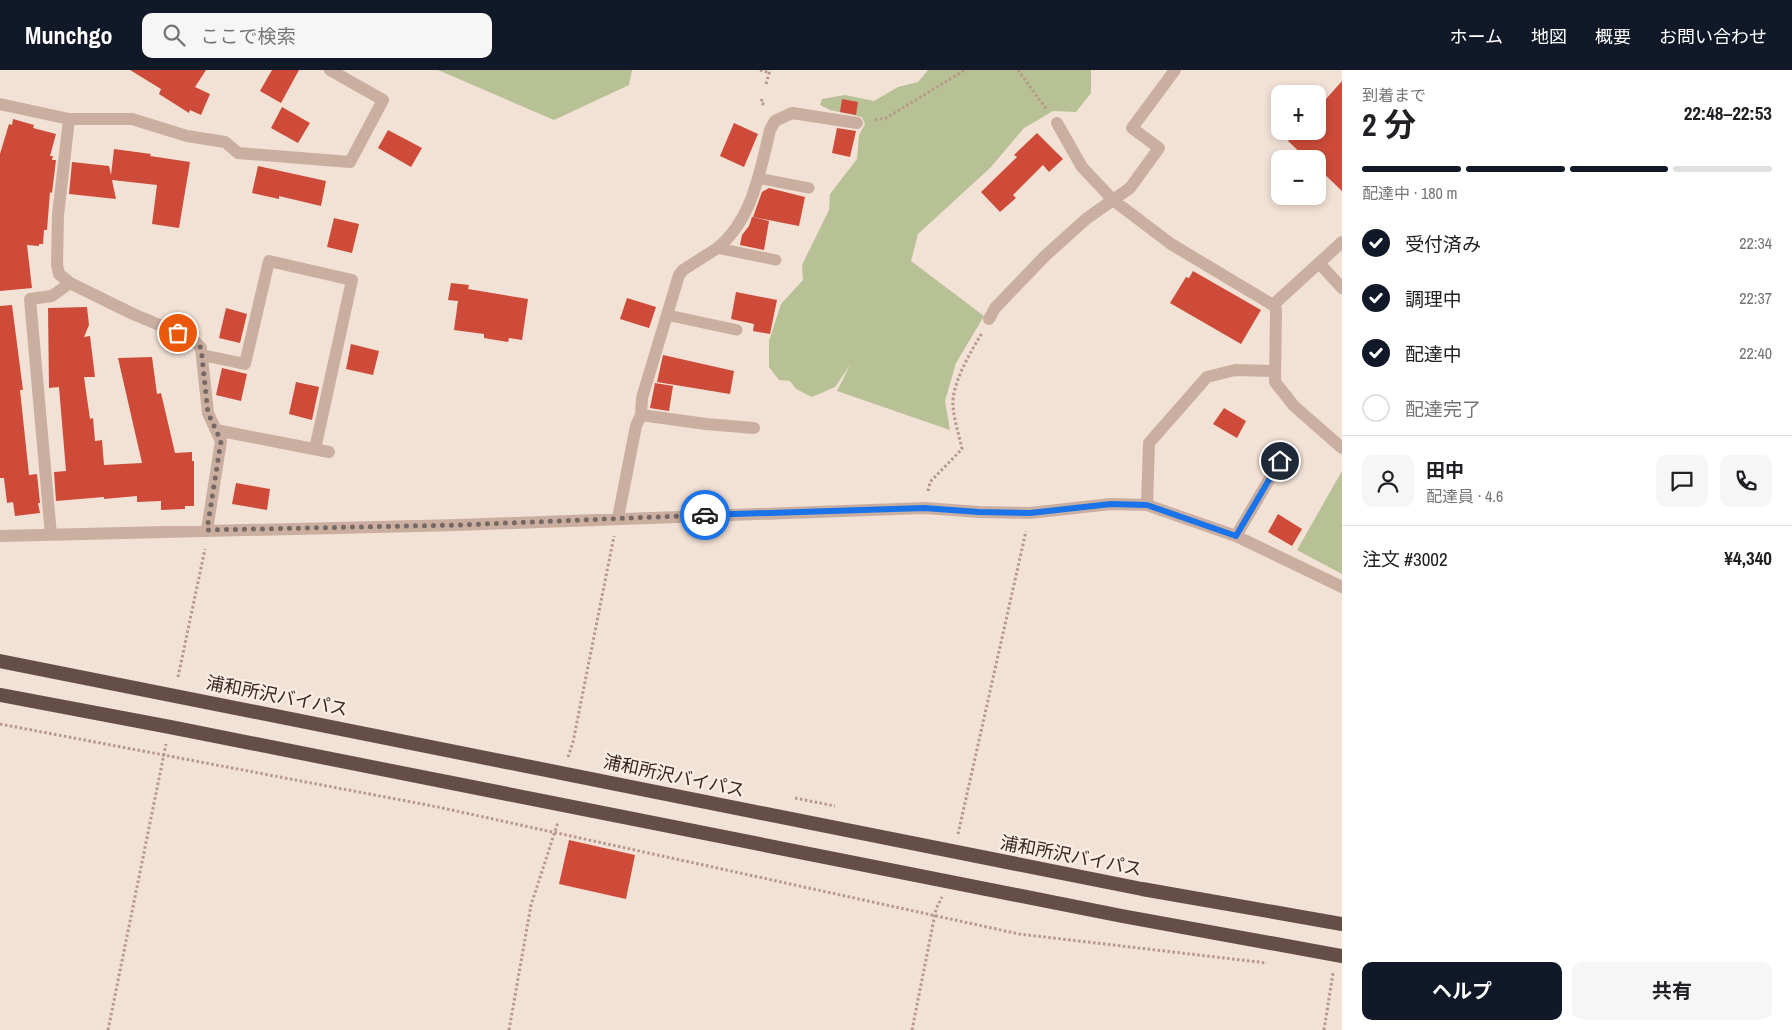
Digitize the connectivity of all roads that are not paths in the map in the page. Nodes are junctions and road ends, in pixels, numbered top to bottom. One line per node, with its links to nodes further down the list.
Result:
1 (330, 70): 4 (street)
2 (1175, 70): 9 (street)
3 (1, 107): 4 (street)
4 (69, 119): 14 (street)
5 (857, 123): 7 (street)
6 (1056, 123): 9 (street)
7 (758, 178): 8 (lane); 11 (street)
8 (809, 188)
9 (1113, 200): 16 (street); 18 (street)
10 (1342, 242): 13 (street)
11 (717, 248): 12 (lane); 17 (street)
12 (776, 260)
13 (1319, 263): 15 (street); 16 (street)
14 (70, 283): 20 (street); 32 (street)
15 (1342, 288)
16 (1273, 305): 21 (street)
17 (667, 315): 19 (lane); 22 (street)
18 (989, 319)
19 (737, 330)
20 (202, 355): 24 (street); 26 (street)
21 (1274, 371): 25 (street); 29 (street)
22 (641, 415): 23 (street); 30 (street)
23 (754, 428)
24 (216, 430): 26 (street); 31 (street)
25 (1342, 448)
26 (314, 449): 27 (street)
27 (330, 452)
28 (1280, 461): 34 (street)
29 (1147, 505): 30 (street); 34 (street)
30 (618, 518): 31 (street)
31 (207, 530): 32 (street)
32 (51, 535): 33 (street)
33 (0, 536)
34 (1236, 536): 35 (street)
35 (1342, 587)
36 (0, 662): 38 (highway, 浦和所沢バイパス)
37 (0, 695): 39 (highway)
38 (1342, 924)
39 (1342, 956)

